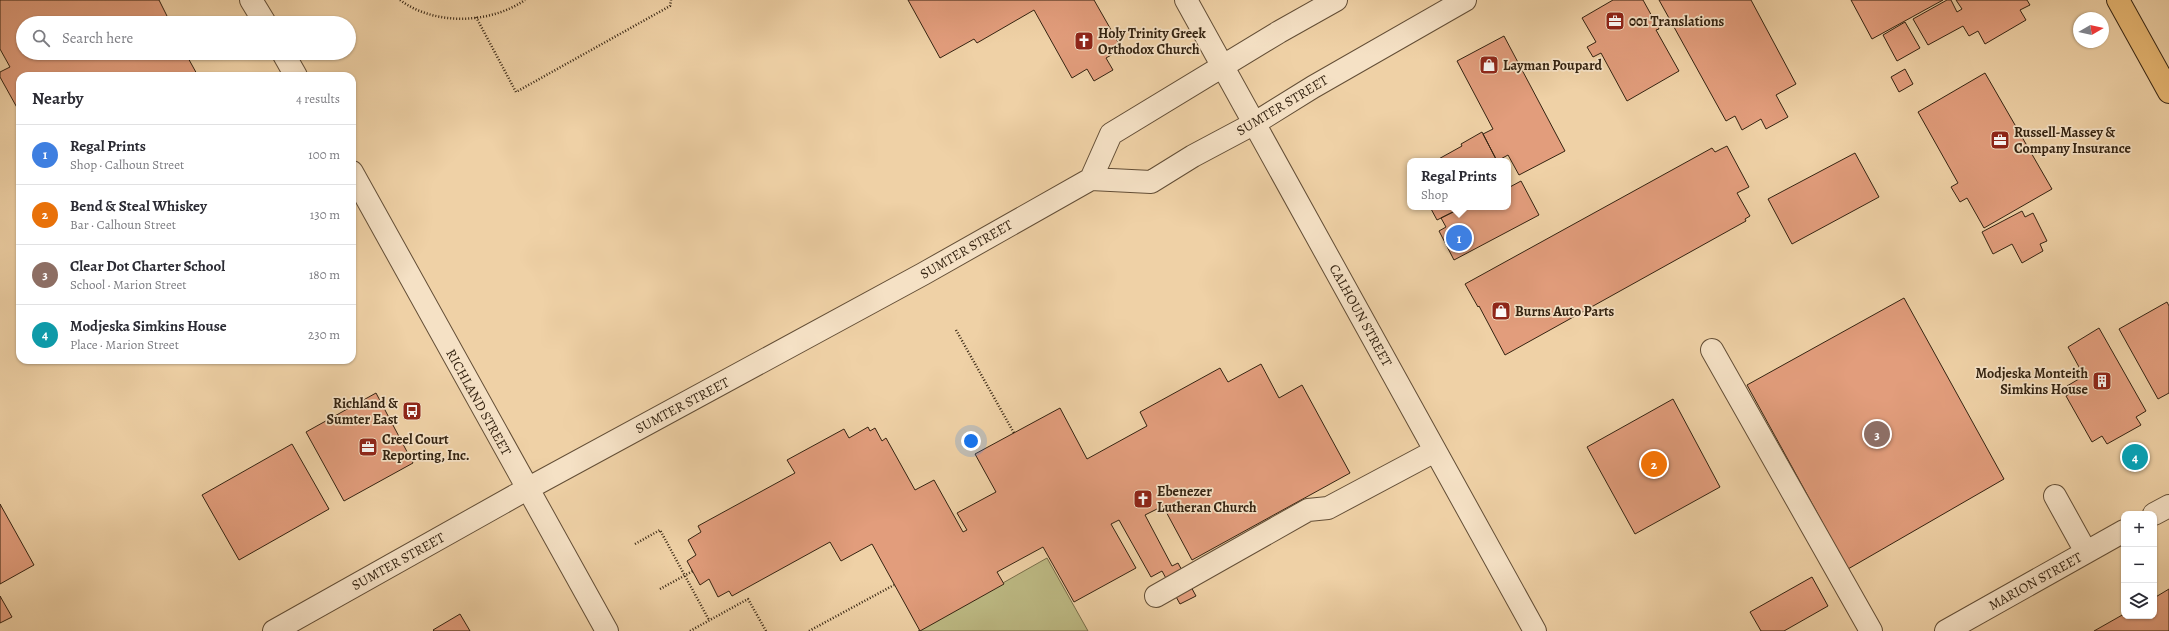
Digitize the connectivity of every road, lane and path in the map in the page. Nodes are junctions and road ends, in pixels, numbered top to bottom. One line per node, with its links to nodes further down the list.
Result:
1 (252, 0): 9 (street)
2 (400, 0): 10 (path)
3 (525, 0): 10 (path)
4 (671, 0): 10 (path)
5 (1186, 0): 12 (street, CALHOUN STREET)
6 (1336, 0): 12 (street)
7 (1465, 0): 15 (street, SUMTER STREET)
8 (2118, 0): 14 (highway)
9 (261, 16)
10 (476, 18)
11 (287, 60): 13 (street)
12 (1224, 66): 15 (street, CALHOUN STREET); 17 (street)
13 (294, 72)
14 (2169, 92)
15 (1255, 123): 17 (street, SUMTER STREET); 21 (street, CALHOUN STREET)
16 (356, 179): 22 (street, RICHLAND STREET)
17 (1091, 179): 22 (street, SUMTER STREET)
18 (956, 330): 20 (path)
19 (1712, 350): 41 (street)
20 (1014, 433)
21 (1435, 451): 33 (street); 40 (street, CALHOUN STREET)
22 (527, 489): 35 (street, SUMTER STREET); 36 (street, RICHLAND STREET)
23 (2055, 496): 28 (street)
24 (2169, 506): 25 (street)
25 (2157, 512)
26 (2121, 533): 28 (street, MARION STREET)
27 (635, 544): 30 (path)
28 (2086, 552): 42 (street, MARION STREET)
29 (693, 571): 30 (path)
30 (685, 575): 32 (path); 34 (path)
31 (894, 585): 39 (path)
32 (660, 589)
33 (1156, 596)
34 (709, 620): 37 (path); 38 (path)
35 (274, 631)
36 (607, 631)
37 (690, 631)
38 (766, 631)
39 (809, 631)
40 (1535, 631)
41 (1871, 631)
42 (1946, 631)

